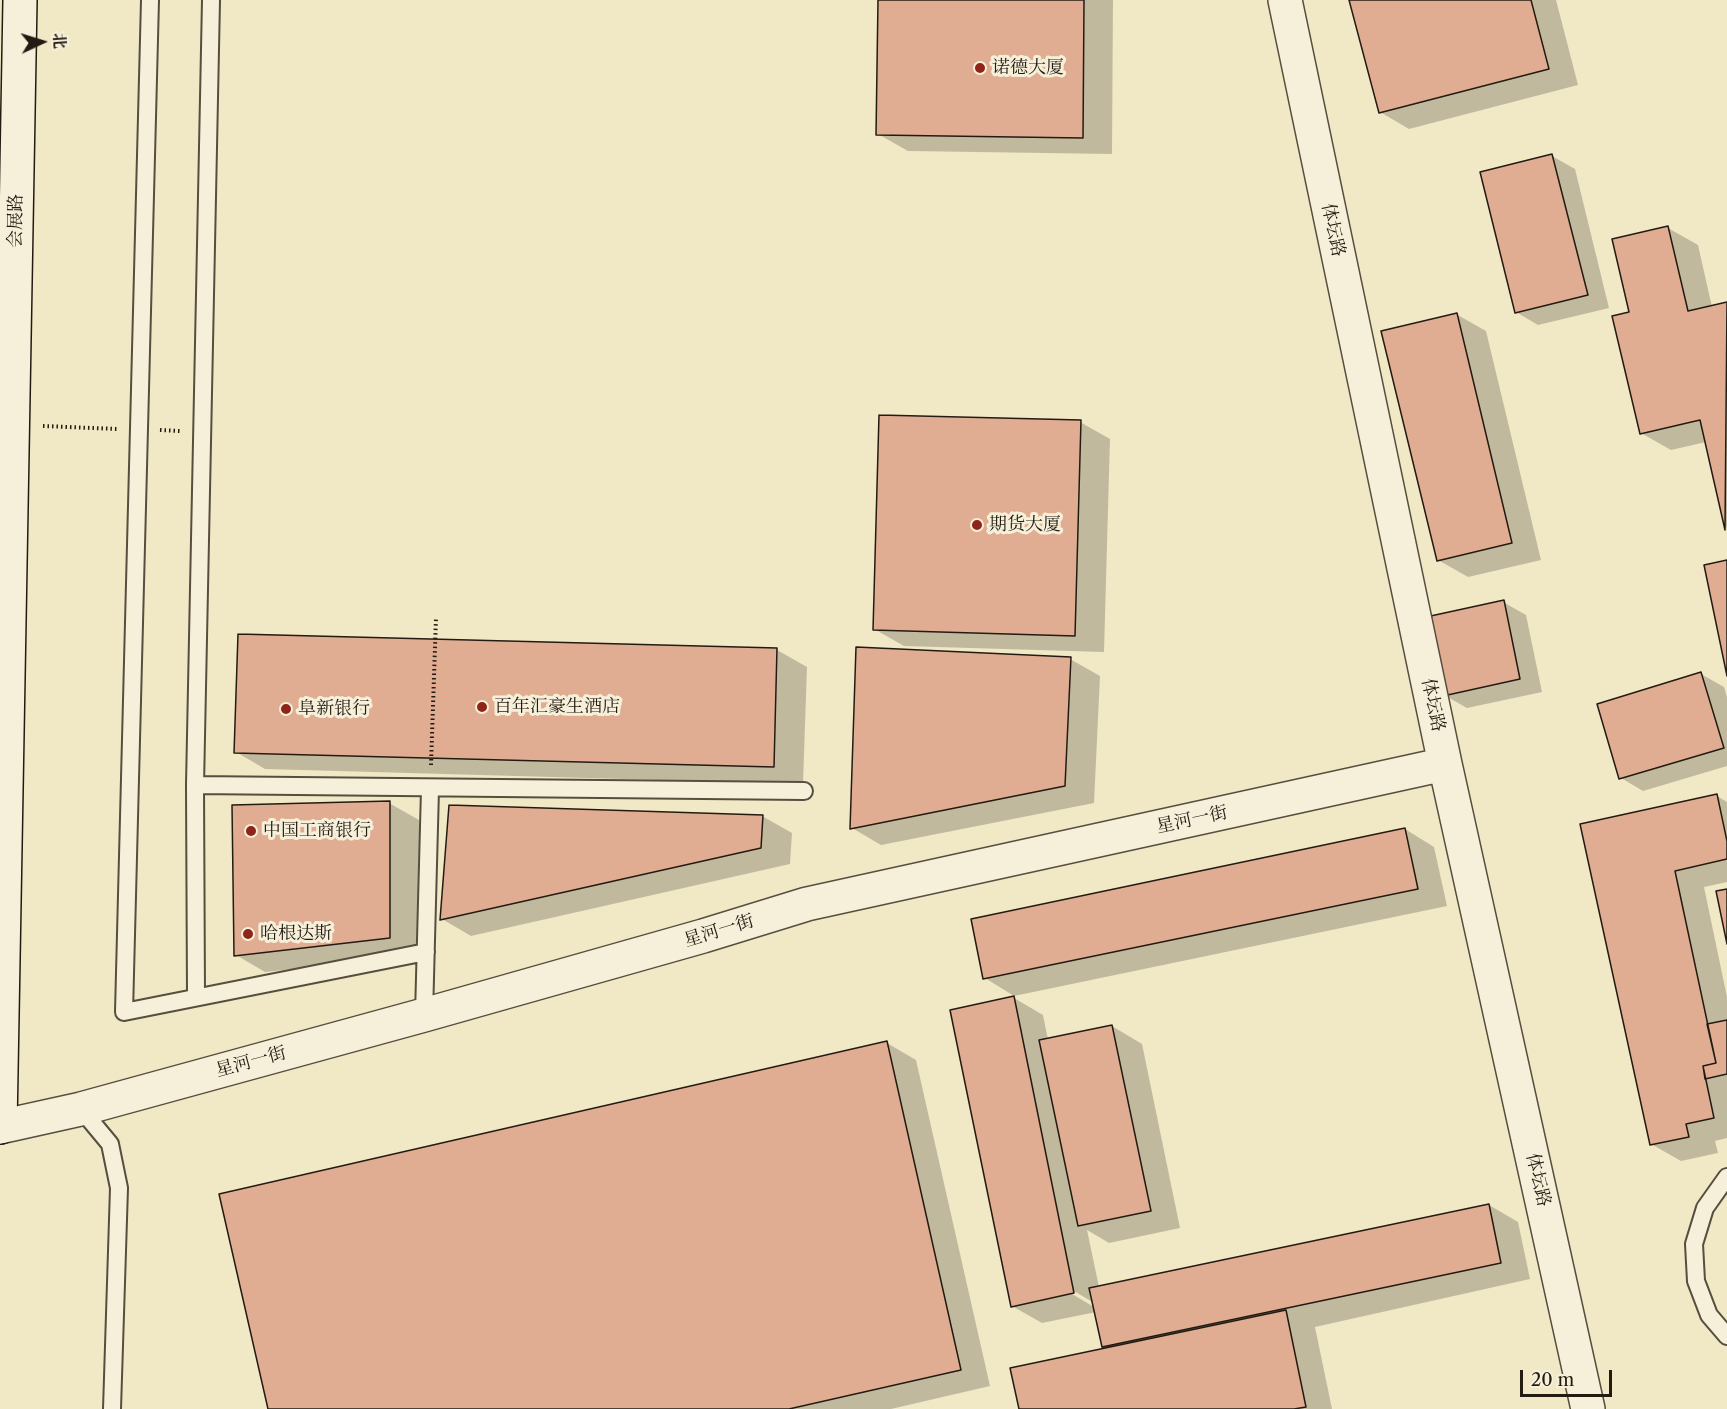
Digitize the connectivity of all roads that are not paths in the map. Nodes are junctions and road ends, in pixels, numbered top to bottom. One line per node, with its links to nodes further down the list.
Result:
1 (20, 0): 13 (street, 会展路)
2 (150, 0): 10 (lane)
3 (211, 0): 6 (lane)
4 (1285, 0): 5 (street, 体坛路)
5 (1445, 764): 11 (street, 星河一街); 17 (street, 体坛路)
6 (195, 785): 7 (lane); 10 (lane)
7 (430, 789): 8 (lane); 9 (lane)
8 (804, 791)
9 (426, 952): 10 (lane); 11 (lane)
10 (196, 996)
11 (424, 1015): 12 (street, 星河一街)
12 (81, 1109): 13 (street, 星河一街); 16 (lane)
13 (0, 1127)
14 (1727, 1177): 15 (lane)
15 (1727, 1336)
16 (112, 1409)
17 (1588, 1409)

